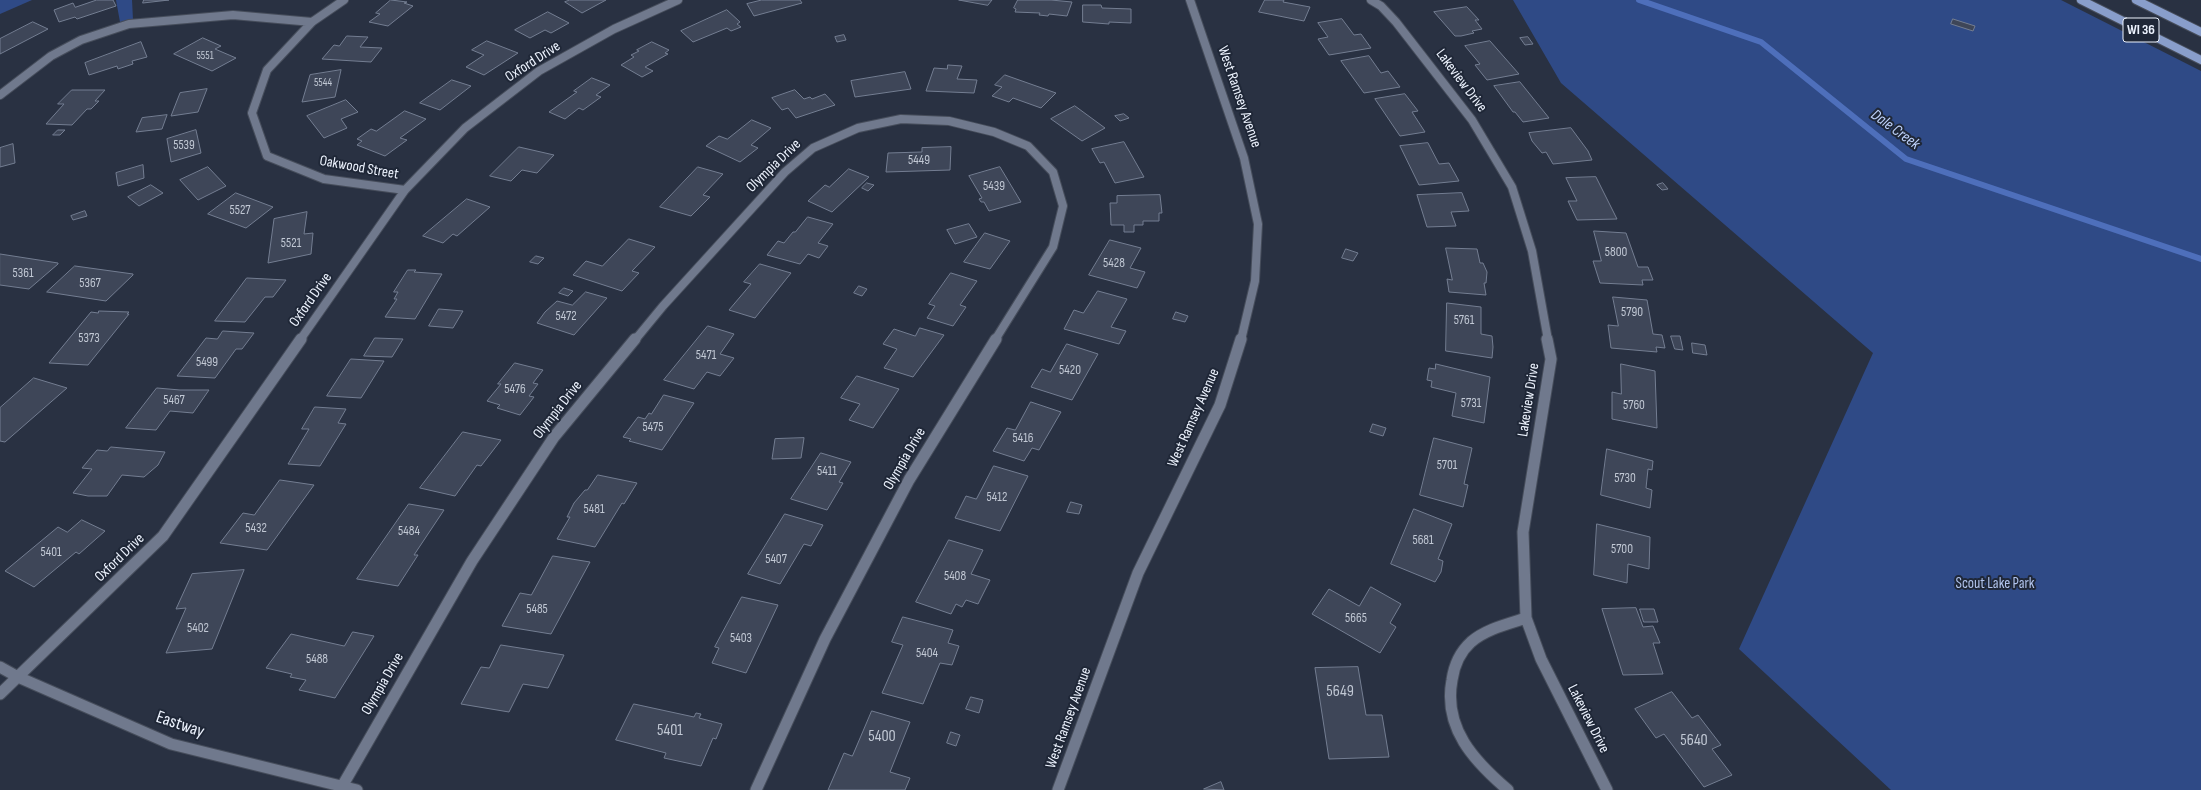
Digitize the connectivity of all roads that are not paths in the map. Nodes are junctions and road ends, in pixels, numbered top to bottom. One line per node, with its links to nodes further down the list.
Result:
1 (344, 0): 7 (street, Oakwood Street)
2 (678, 0): 11 (street, Oxford Drive)
3 (1190, 0): 19 (street, West Ramsey Avenue)
4 (1371, 0): 12 (street, Lakeview Drive)
5 (2081, 0): 9 (main road, WI 36)
6 (2136, 0): 8 (main road, WI 36)
7 (312, 22): 10 (street); 11 (street, Oakwood Street)
8 (2201, 32)
9 (2201, 60)
10 (0, 95)
11 (405, 190): 14 (street, Oxford Drive)
12 (1526, 618): 20 (street); 21 (street, Lakeview Drive)
13 (0, 667): 14 (street, Eastway)
14 (18, 677): 15 (street, Oxford Drive); 16 (street, Eastway)
15 (0, 694)
16 (340, 788): 17 (street, Eastway); 18 (street, Olympia Drive)
17 (357, 790)
18 (756, 790)
19 (1058, 790)
20 (1508, 790)
21 (1607, 790)

